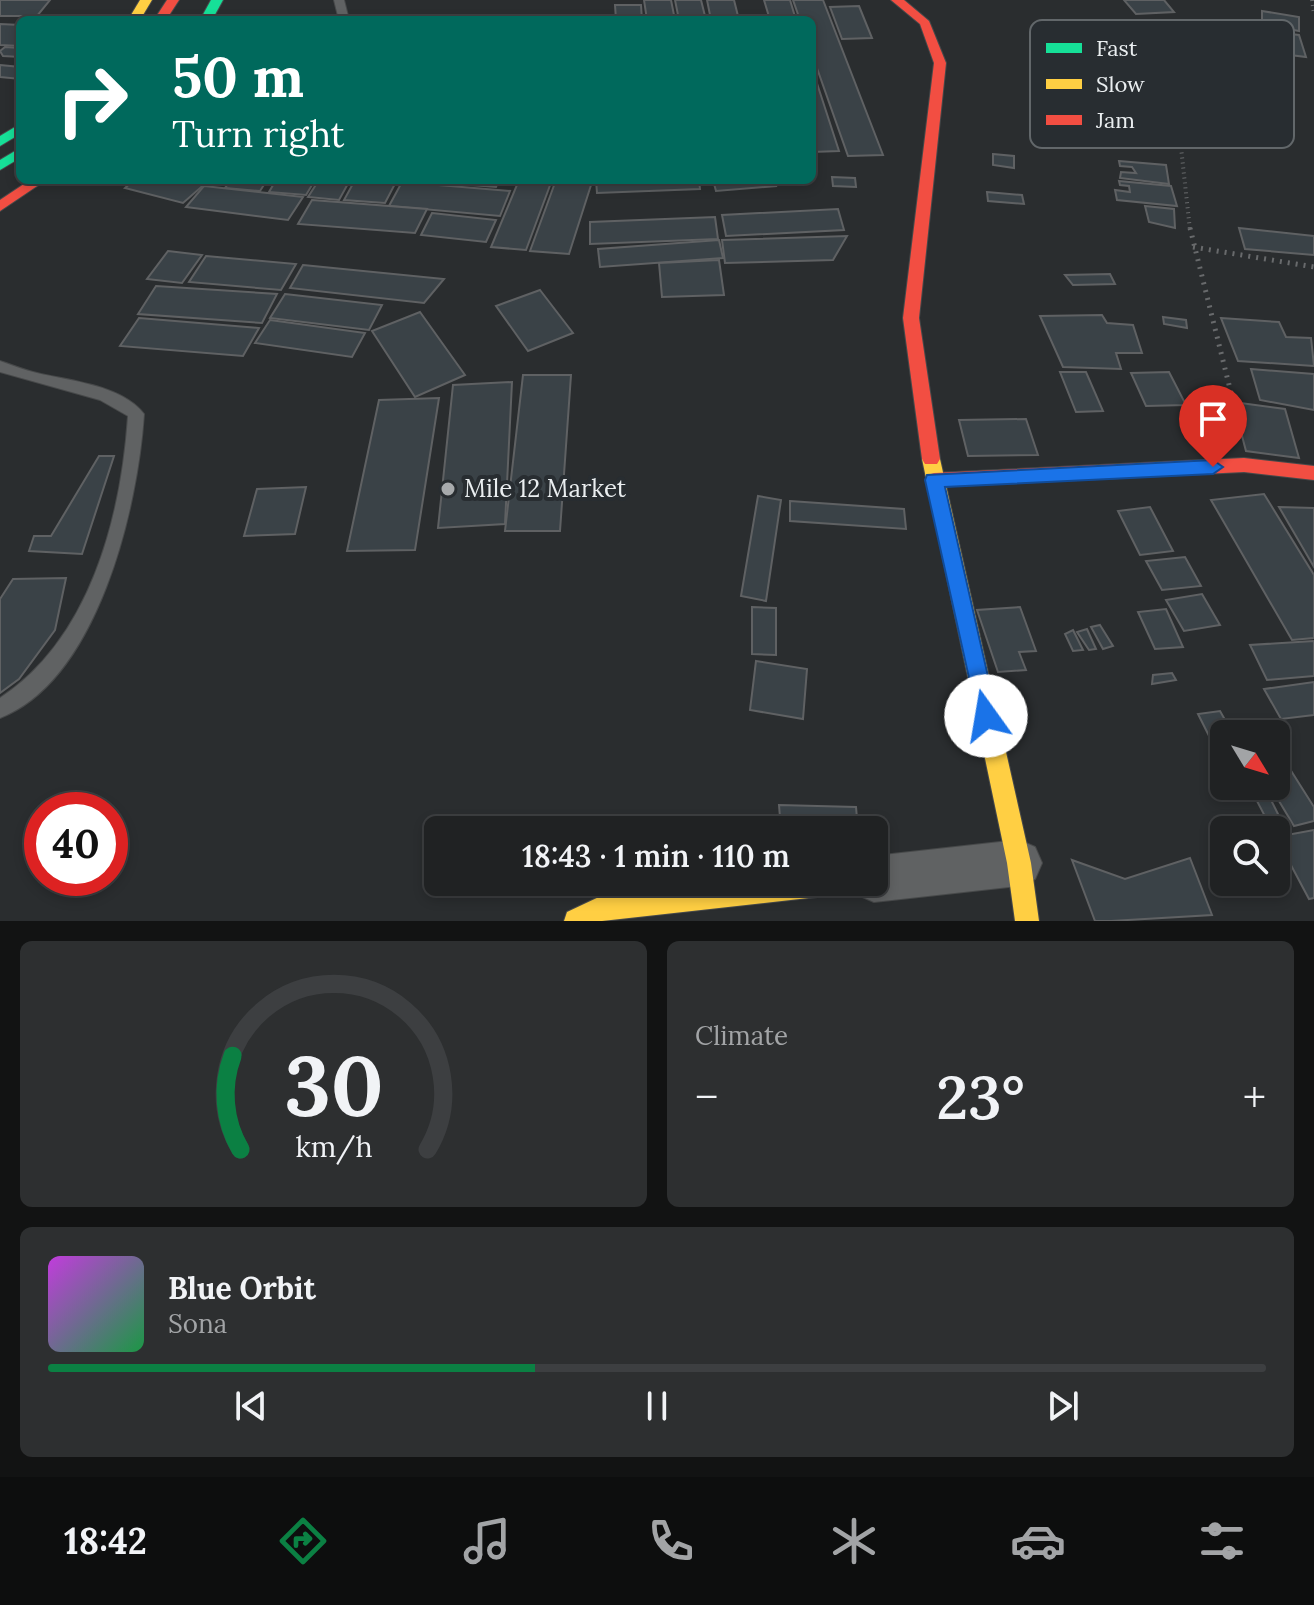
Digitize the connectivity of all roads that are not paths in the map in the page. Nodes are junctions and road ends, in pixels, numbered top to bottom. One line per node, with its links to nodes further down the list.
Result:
1 (897, 0): 6 (main road)
2 (33, 184): 3 (main road)
3 (0, 207)
4 (0, 366): 7 (lane)
5 (1314, 473): 6 (main road)
6 (934, 480): 8 (main road)
7 (0, 709)
8 (1019, 863): 9 (street); 12 (main road)
9 (888, 877)
10 (713, 896): 11 (main road)
11 (576, 921)
12 (1027, 921)

